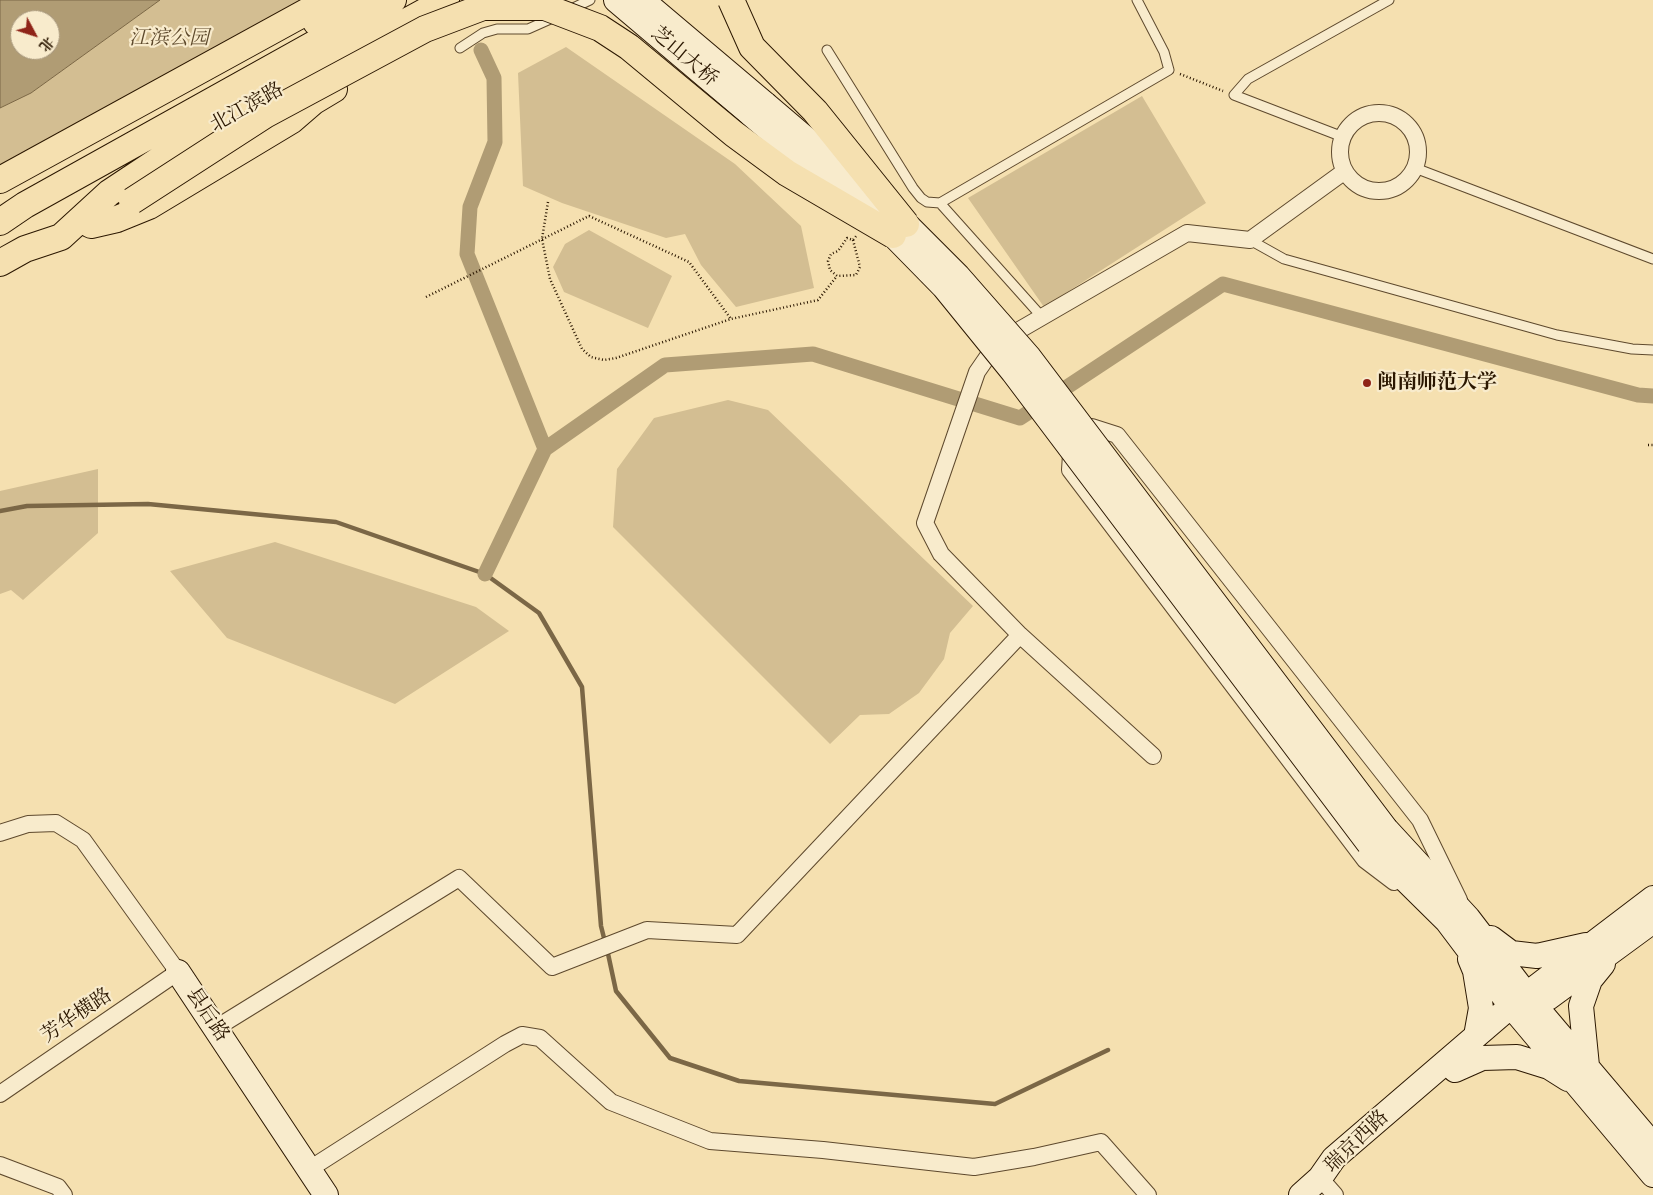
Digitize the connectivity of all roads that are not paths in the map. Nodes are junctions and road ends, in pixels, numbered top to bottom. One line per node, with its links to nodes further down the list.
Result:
1 (328, 0): 18 (main road)
2 (355, 0): 19 (main road)
3 (393, 0): 21 (main road, 北江滨路)
4 (446, 0): 24 (main road, 北江滨路)
5 (510, 0): 22 (main road)
6 (590, 0): 12 (lane)
7 (616, 0): 14 (street, 芝山大桥)
8 (642, 0): 14 (street)
9 (731, 0): 23 (main road, bridge)
10 (1137, 0): 20 (lane)
11 (1388, 0): 15 (lane)
12 (460, 48)
13 (827, 50): 20 (lane)
14 (759, 109): 23 (street, bridge)
15 (1344, 137): 16 (street); 17 (street)
16 (1415, 168): 17 (street); 26 (lane)
17 (1345, 171): 25 (street)
18 (0, 180)
19 (0, 203)
20 (940, 203): 28 (lane)
21 (0, 222)
22 (91, 225): 23 (main road, 北江滨路, bridge); 24 (main road, 北江滨路)
23 (900, 230): 35 (street, bridge)
24 (61, 237): 27 (main road, 北江滨路)
25 (1250, 240): 28 (street); 29 (lane)
26 (1653, 259)
27 (0, 263)
28 (1042, 317): 30 (street)
29 (1653, 350)
30 (1020, 635): 31 (street); 39 (street)
31 (1153, 756)
32 (0, 833): 37 (street, 县后路)
33 (1653, 898): 36 (street, 瑞京西路)
34 (1653, 921): 36 (street, 瑞京西路)
35 (1463, 927): 35 (street); 36 (street); 38 (street); 40 (street)
36 (1606, 945): 38 (street, 瑞京西路); 42 (street)
37 (178, 972): 39 (street, 县后路); 43 (street, 芳华横路)
38 (1524, 1006): 40 (street, 瑞京西路); 41 (street, 瑞京西路); 42 (street)
39 (216, 1028): 46 (street, 县后路)
40 (1476, 1036): 48 (street, 瑞京西路)
41 (1455, 1070): 42 (street); 48 (street, 瑞京西路)
42 (1582, 1075): 44 (street); 47 (street)
43 (0, 1094)
44 (1653, 1145)
45 (0, 1165): 49 (street)
46 (308, 1170): 50 (street, 县后路); 51 (street)
47 (1653, 1175)
48 (1327, 1186): 52 (street)
49 (64, 1195)
50 (326, 1195)
51 (1148, 1195)
52 (1301, 1195)

